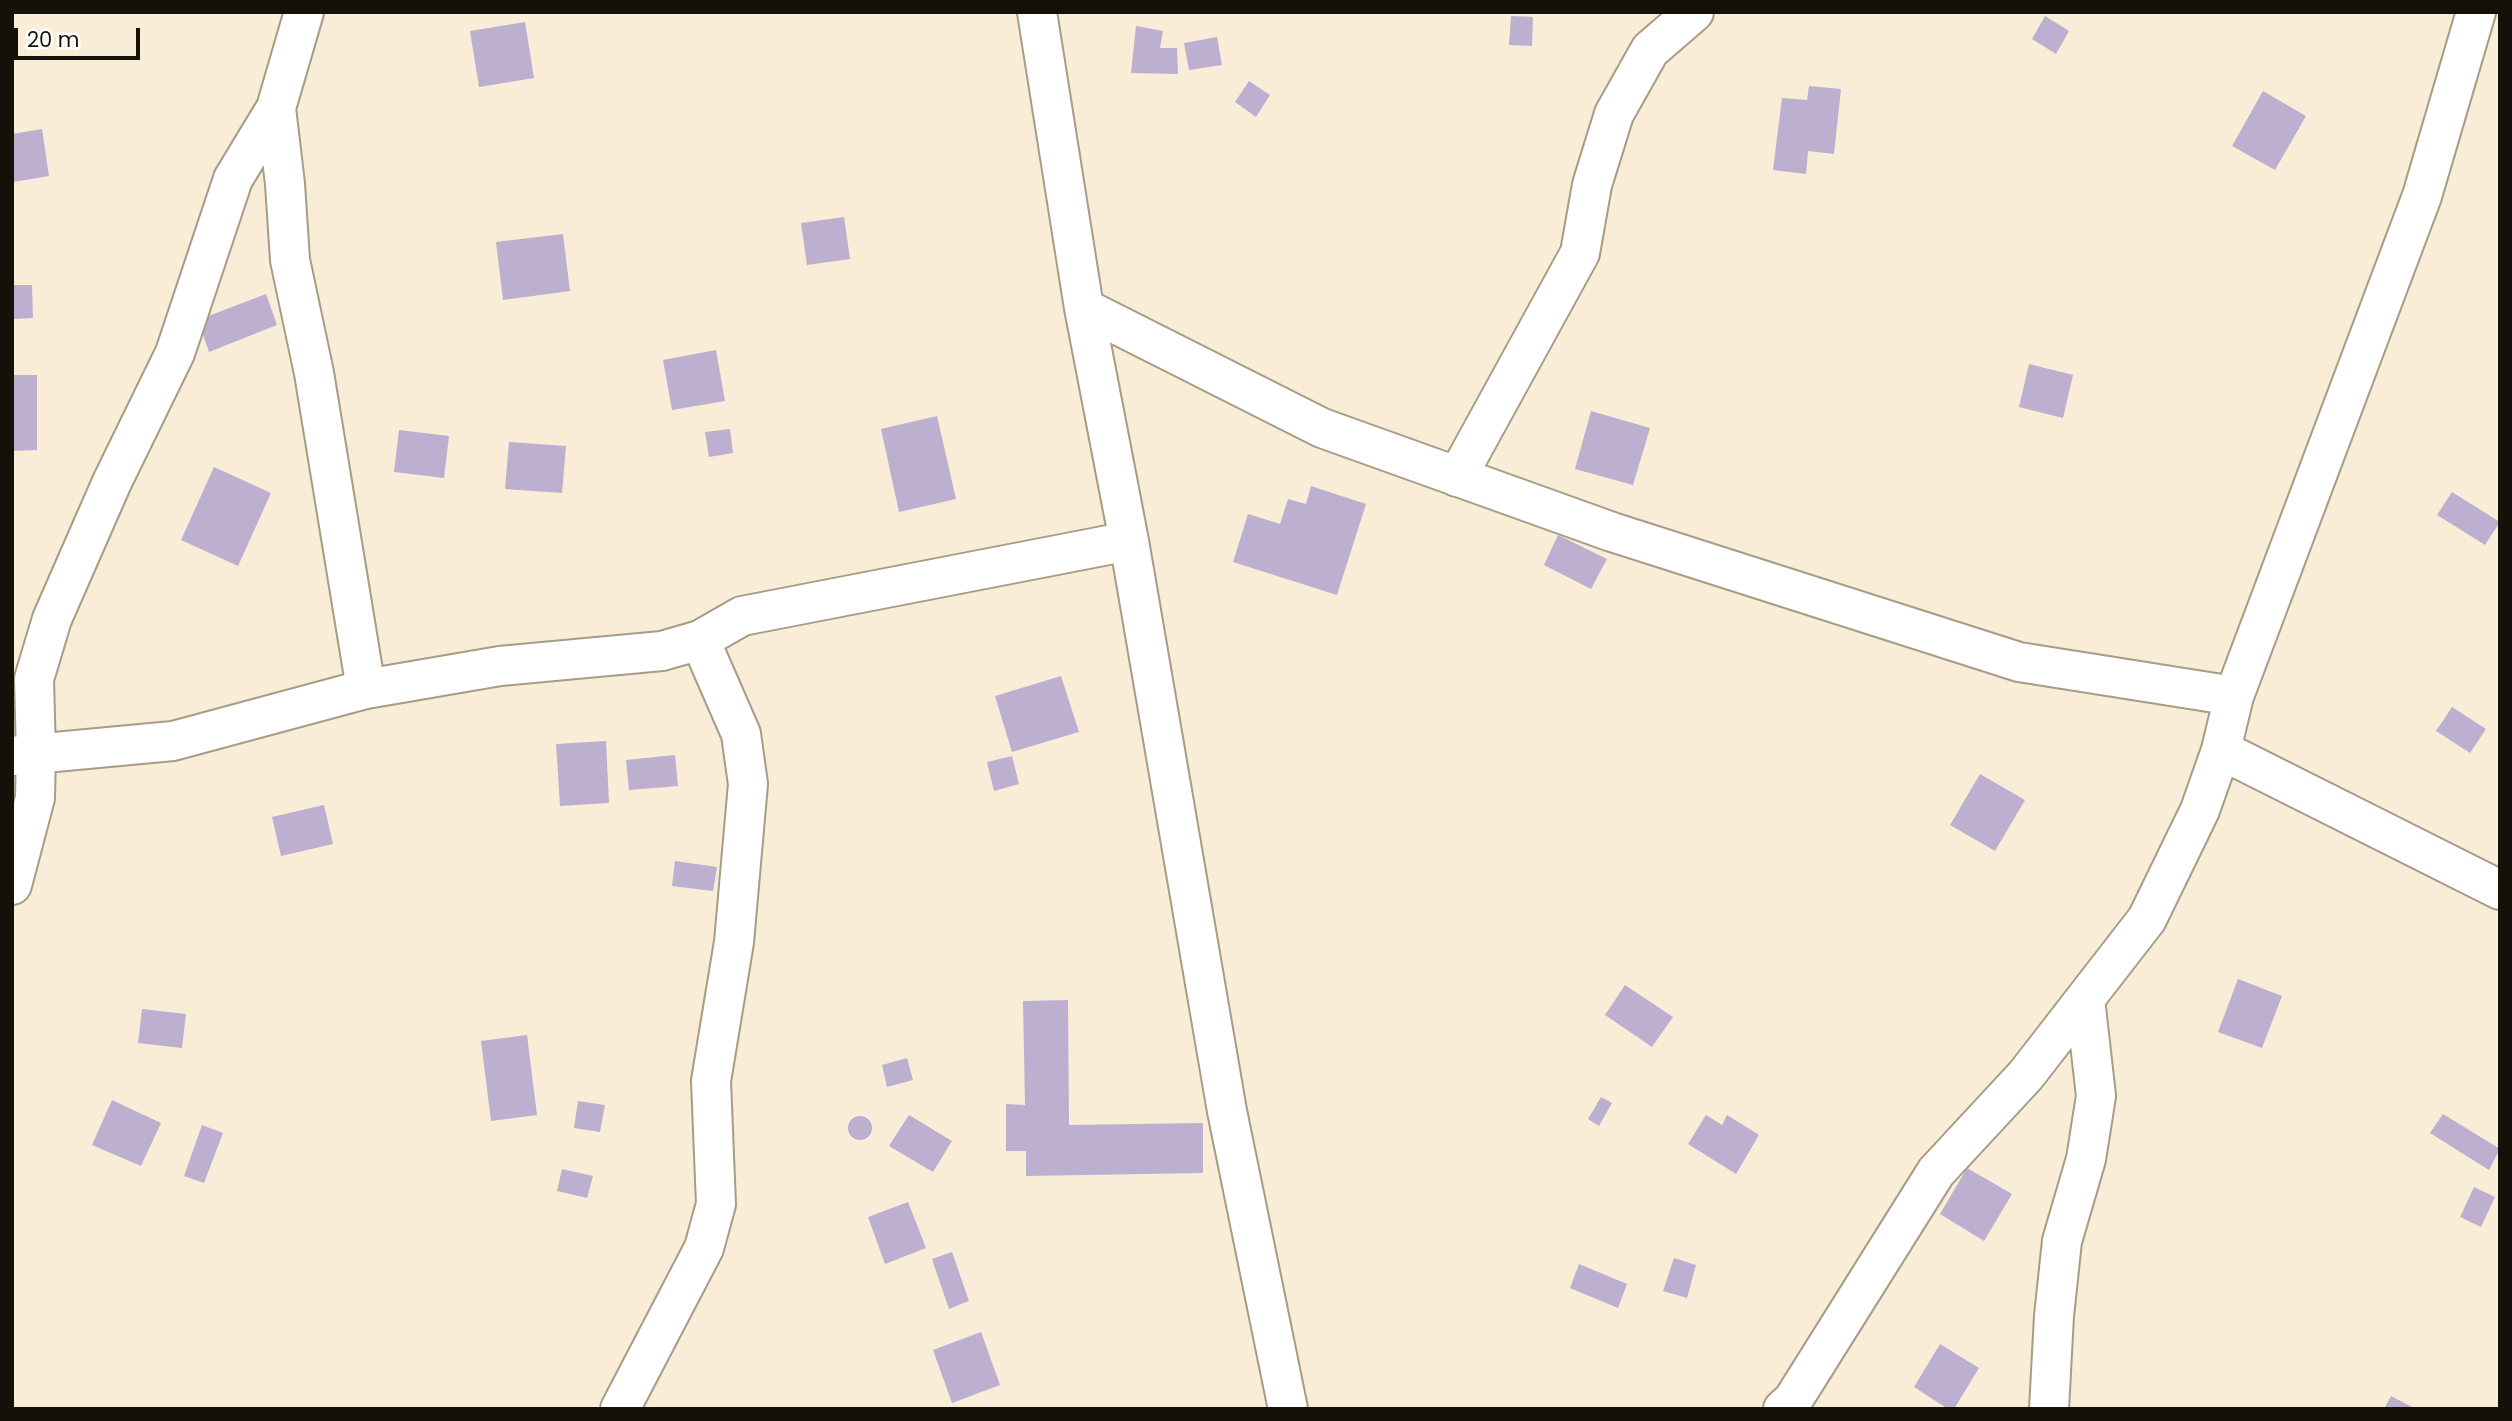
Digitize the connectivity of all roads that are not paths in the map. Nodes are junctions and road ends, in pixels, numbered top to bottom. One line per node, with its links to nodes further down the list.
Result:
1 (304, 12): 5 (street)
2 (1037, 12): 6 (street)
3 (1694, 12): 7 (street)
4 (2476, 12): 11 (street)
5 (276, 108): 10 (street); 13 (street)
6 (1084, 308): 7 (street); 8 (street)
7 (1457, 477): 11 (street)
8 (1129, 541): 9 (street); 18 (street)
9 (700, 640): 10 (street); 17 (street)
10 (366, 689): 13 (street)
11 (2234, 696): 12 (street)
12 (2221, 750): 15 (street); 16 (street)
13 (24, 755): 14 (street)
14 (12, 885)
15 (2500, 890)
16 (2085, 999): 19 (street); 20 (street)
17 (620, 1409)
18 (1288, 1409)
19 (1783, 1409)
20 (2049, 1409)

